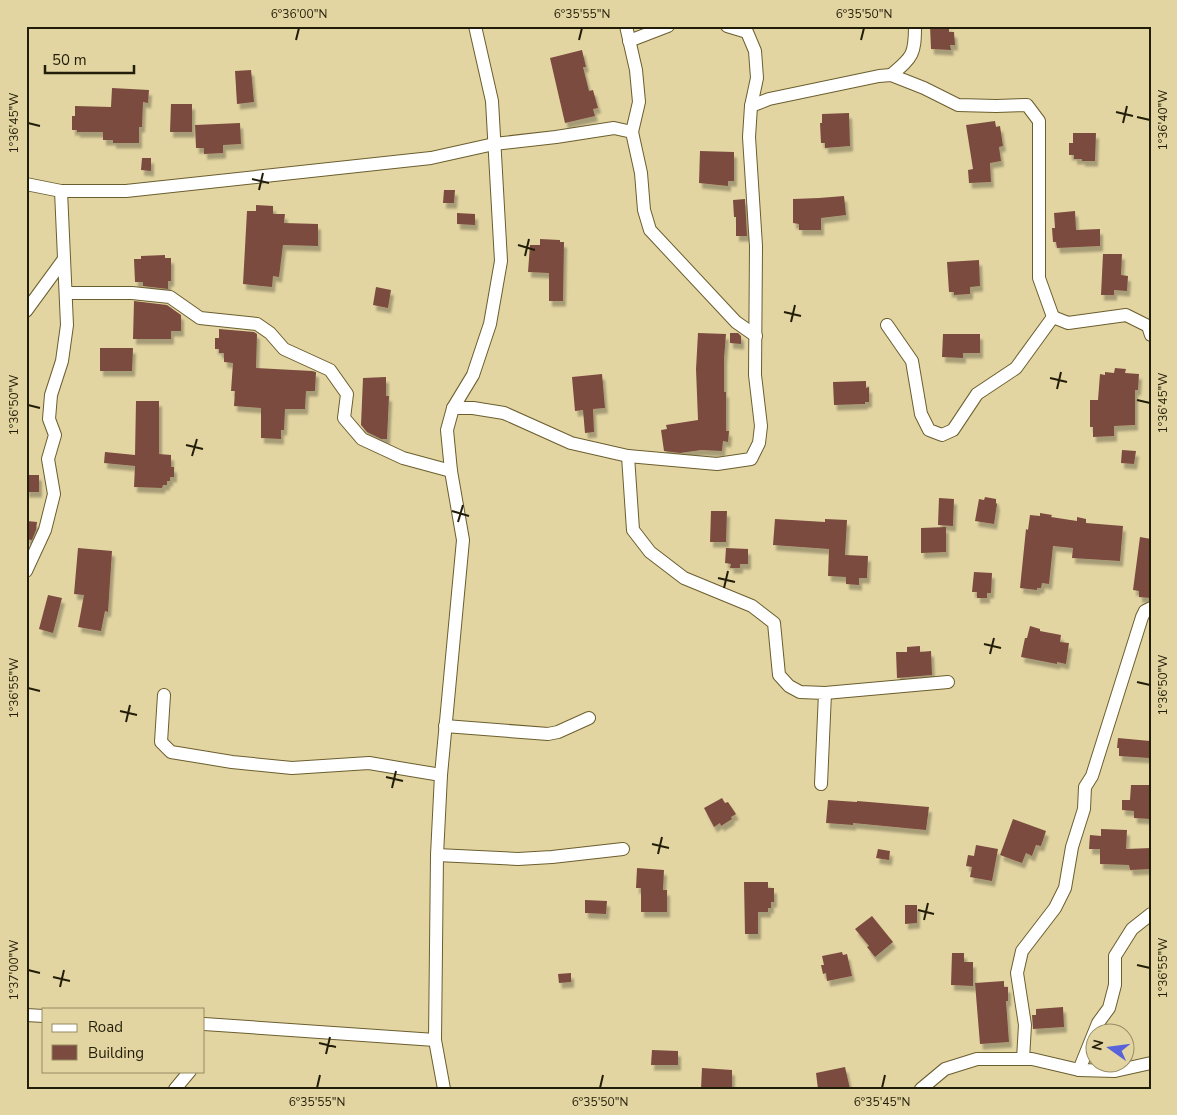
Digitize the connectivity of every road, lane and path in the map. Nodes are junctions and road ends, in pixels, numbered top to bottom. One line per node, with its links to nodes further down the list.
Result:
1 (475, 26): 10 (street)
2 (626, 26): 6 (street)
3 (668, 26): 6 (street)
4 (727, 26): 8 (street)
5 (915, 26): 7 (street)
6 (629, 41): 9 (street)
7 (891, 74): 8 (street); 16 (street)
8 (751, 106): 19 (street)
9 (632, 132): 10 (street); 19 (street)
10 (494, 144): 12 (street); 20 (street)
11 (26, 184): 12 (street)
12 (61, 191): 13 (street)
13 (64, 259): 14 (street); 15 (street)
14 (66, 293): 22 (street); 23 (street)
15 (26, 312)
16 (1053, 317): 17 (street); 18 (street)
17 (888, 325)
18 (1151, 335)
19 (756, 336): 21 (street)
20 (453, 408): 21 (street); 22 (street)
21 (628, 456): 26 (street)
22 (451, 471): 29 (street)
23 (26, 572)
24 (1151, 608): 39 (street)
25 (948, 682): 26 (street)
26 (825, 693): 31 (street)
27 (164, 695): 30 (street)
28 (589, 718): 29 (street)
29 (445, 726): 30 (street)
30 (441, 775): 33 (street)
31 (822, 784)
32 (623, 849): 33 (street)
33 (437, 856): 38 (street)
34 (1151, 914): 41 (street)
35 (26, 1014): 36 (street)
36 (42, 1016)
37 (205, 1024): 38 (street)
38 (435, 1040): 44 (street)
39 (1023, 1059): 41 (street); 45 (street)
40 (1151, 1063): 41 (street)
41 (1079, 1070)
42 (189, 1072): 43 (street)
43 (175, 1089)
44 (444, 1089)
45 (921, 1089)

